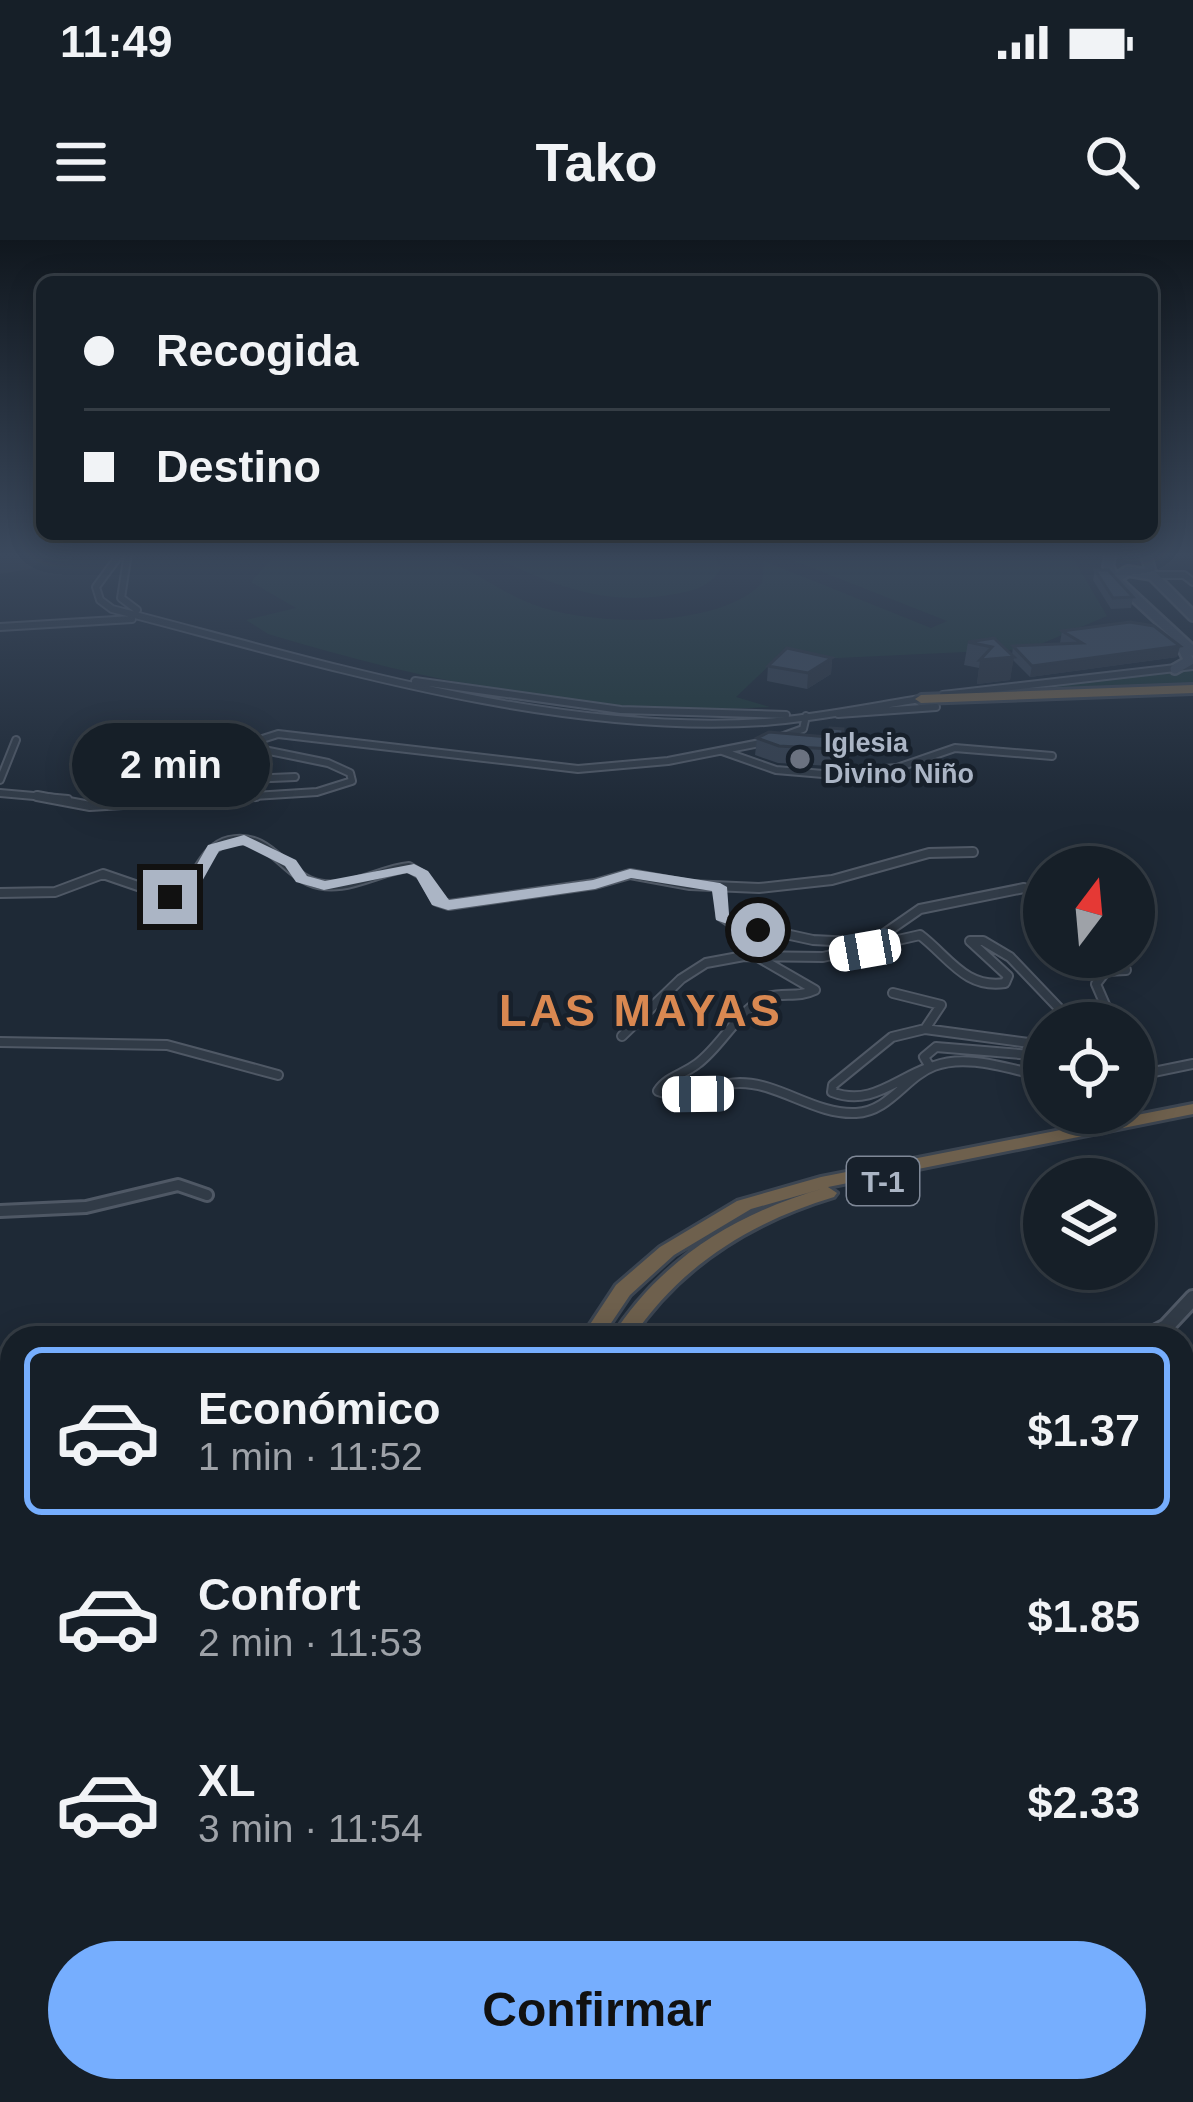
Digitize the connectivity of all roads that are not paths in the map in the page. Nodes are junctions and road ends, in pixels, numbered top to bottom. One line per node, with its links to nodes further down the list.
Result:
1 (230, 640): 9 (street)
2 (252, 640): 9 (street)
3 (1177, 640): 5 (main road)
4 (1193, 666): 5 (street)
5 (1175, 668): 7 (street)
6 (1193, 691): 7 (highway); 8 (highway)
7 (921, 699): 8 (street); 9 (street)
8 (936, 707): 9 (street)
9 (806, 716): 11 (street)
10 (16, 740): 13 (street)
11 (722, 751): 12 (street); 17 (street)
12 (1052, 756)
13 (1, 775)
14 (295, 777): 15 (street)
15 (203, 781): 17 (street); 18 (street)
16 (0, 793): 18 (street)
17 (199, 798): 18 (street)
18 (101, 805)
19 (973, 852): 20 (street)
20 (720, 887): 22 (street); 23 (street)
21 (1023, 888): 23 (street)
22 (0, 893)
23 (871, 943): 24 (street)
24 (885, 943): 25 (street); 27 (street)
25 (758, 957): 29 (street); 34 (street)
26 (893, 993): 28 (street)
27 (1049, 1002)
28 (925, 1029): 31 (street); 34 (street)
29 (622, 1036)
30 (0, 1042): 37 (street)
31 (1023, 1042)
32 (1023, 1053): 34 (street)
33 (1193, 1064): 36 (street)
34 (930, 1067): 35 (street)
35 (1023, 1072)
36 (1155, 1072)
37 (278, 1075)
38 (1193, 1109): 43 (highway, T-1)
39 (1193, 1120): 46 (highway, T-1)
40 (207, 1195): 41 (street)
41 (0, 1211)
42 (1193, 1298): 47 (street)
43 (610, 1305): 44 (highway); 45 (highway, T-1)
44 (586, 1326)
45 (598, 1326)
46 (629, 1326)
47 (1167, 1326)

